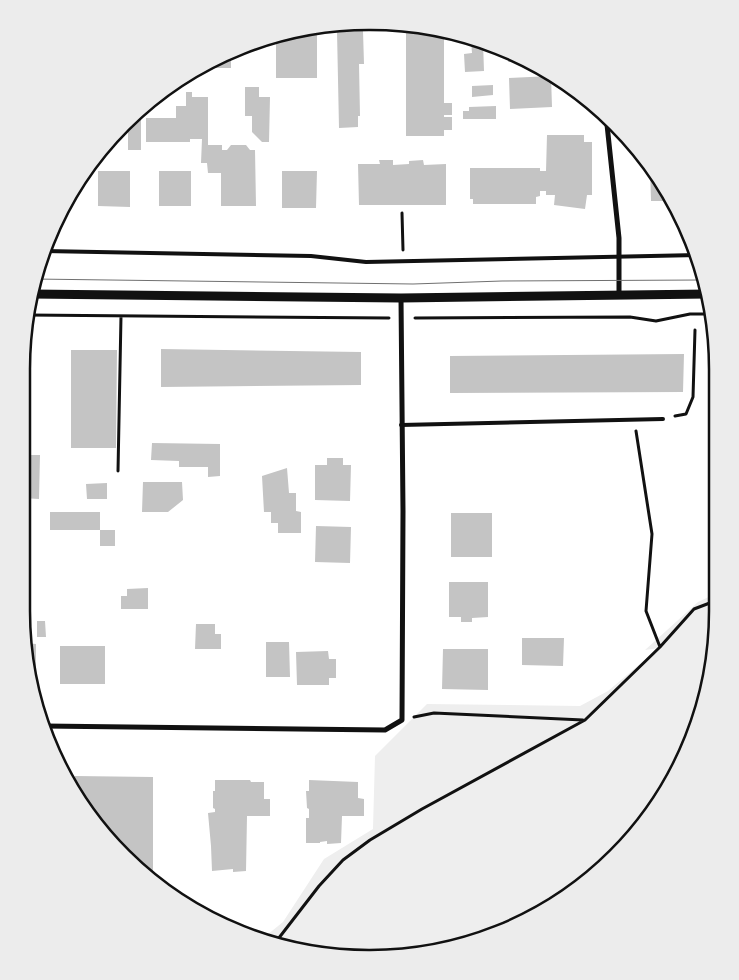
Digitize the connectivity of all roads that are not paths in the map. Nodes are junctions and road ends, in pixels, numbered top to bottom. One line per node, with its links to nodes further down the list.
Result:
1 (607, 127): 3 (street)
2 (51, 252): 3 (lane)
3 (619, 256): 4 (lane); 7 (street)
4 (689, 256)
5 (39, 294): 8 (street)
6 (700, 294): 7 (street)
7 (619, 295): 8 (street)
8 (401, 298): 10 (street)
9 (663, 419): 10 (lane)
10 (401, 424): 11 (street)
11 (50, 726)

